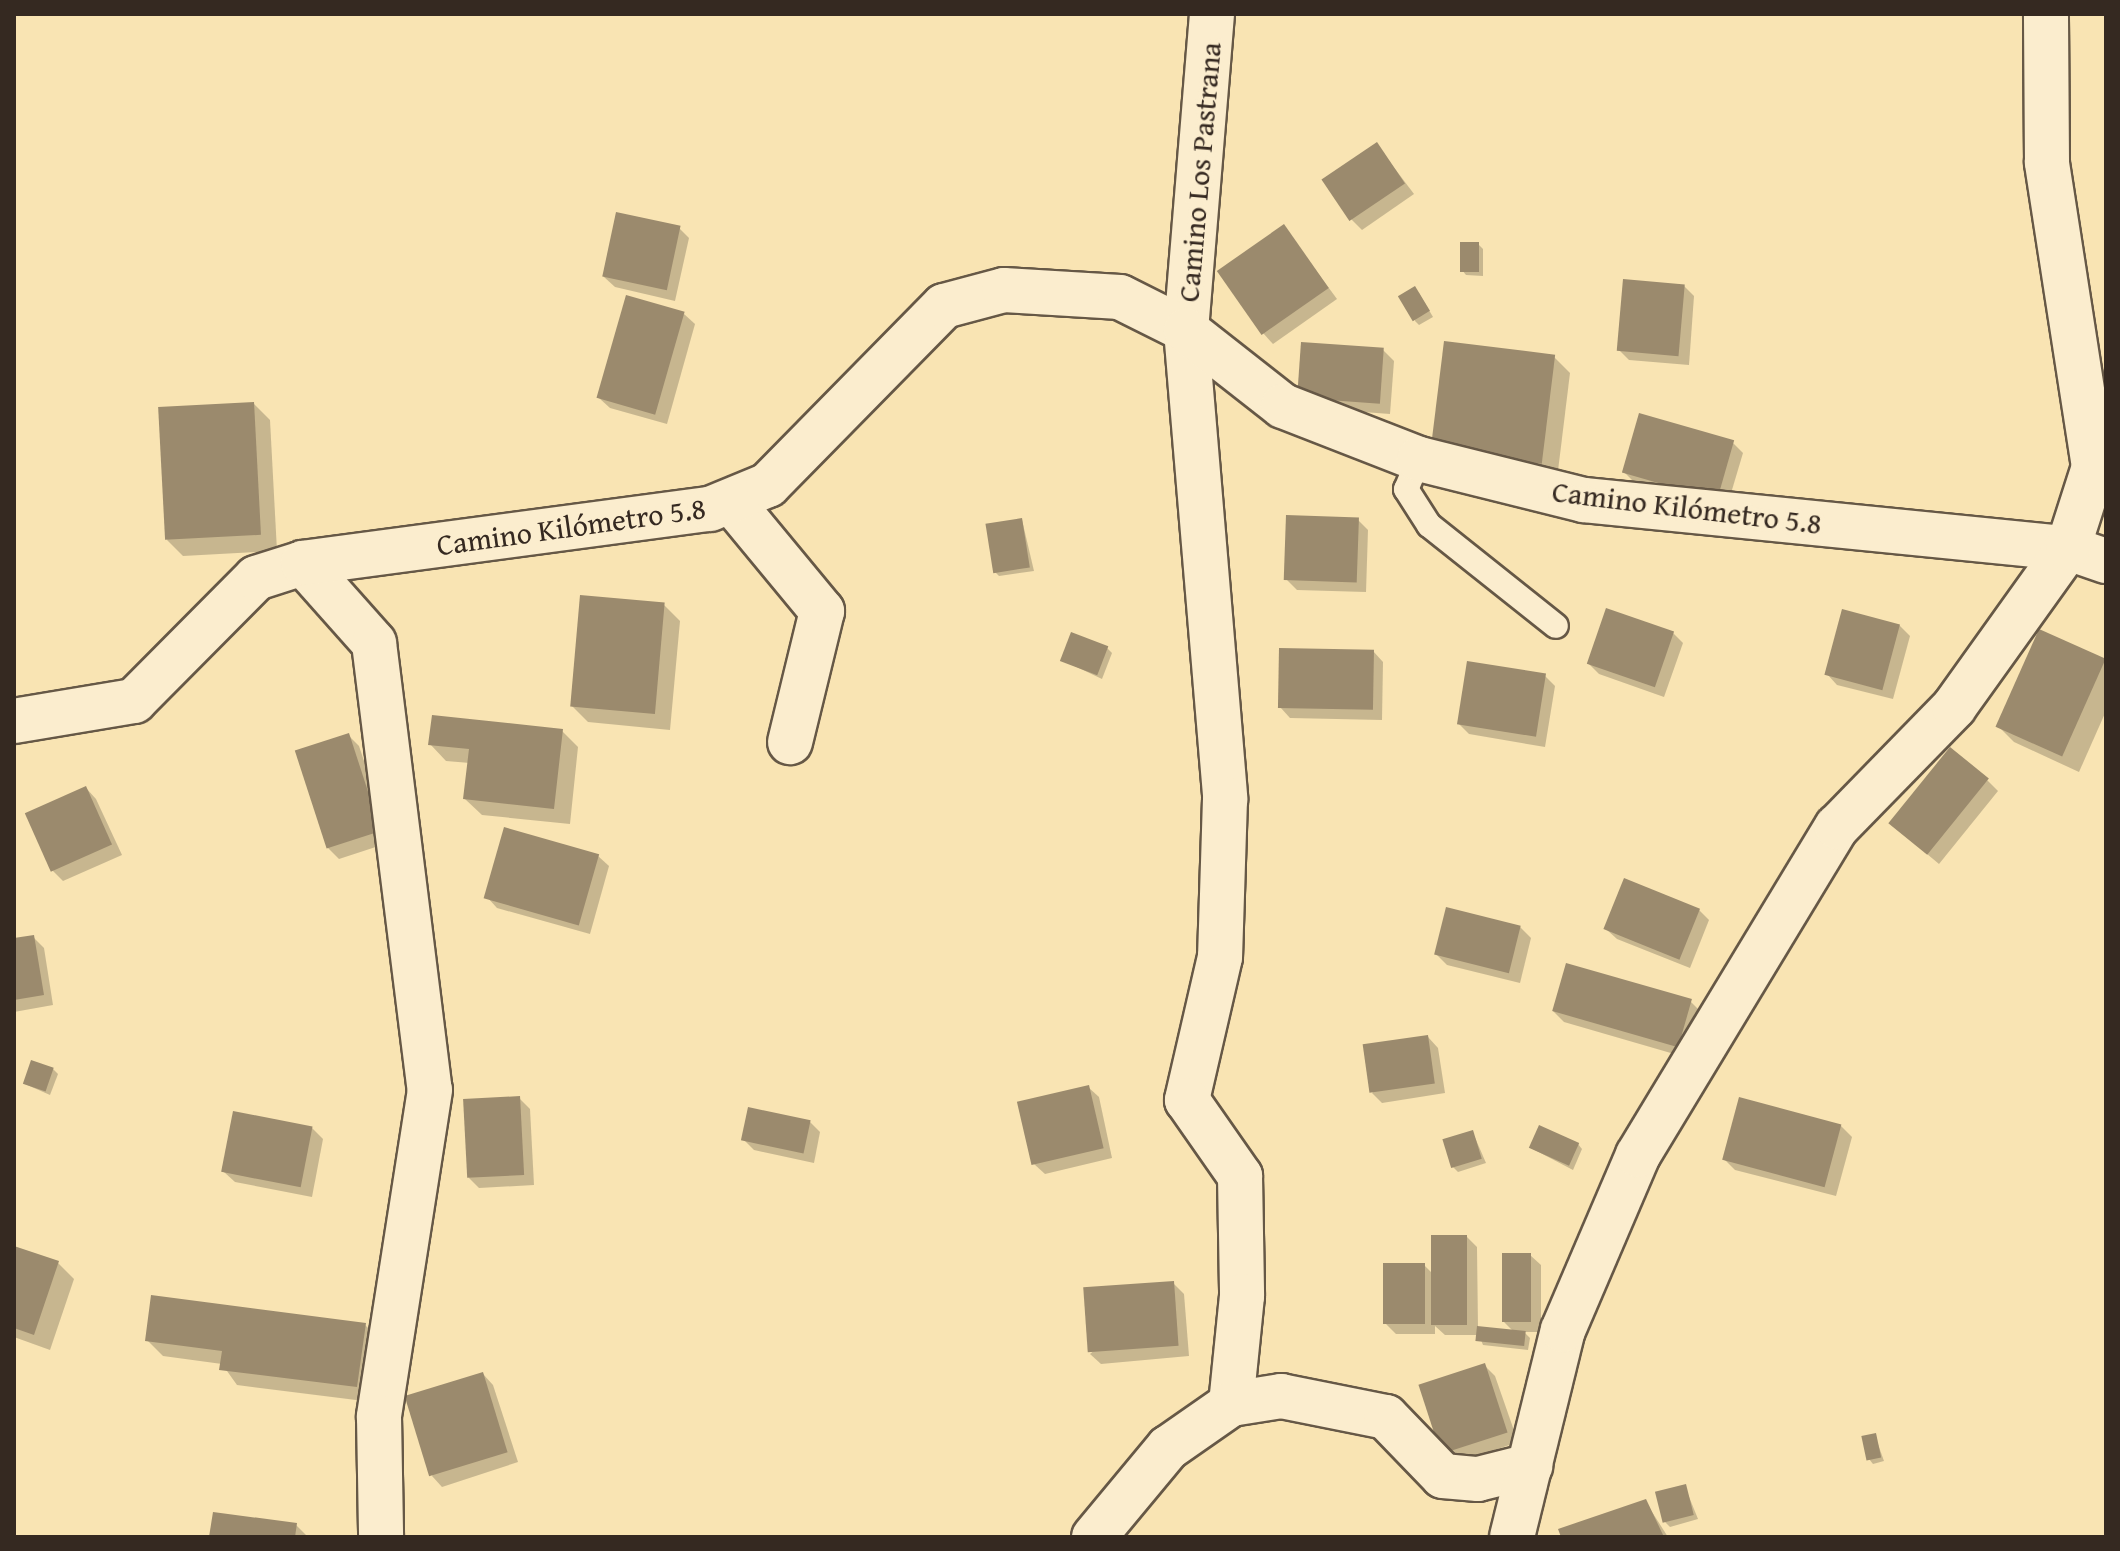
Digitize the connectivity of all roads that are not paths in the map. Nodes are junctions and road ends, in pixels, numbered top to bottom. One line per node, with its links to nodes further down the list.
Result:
1 (1212, 14): 3 (street, Camino Los Pastrana)
2 (2046, 14): 6 (street)
3 (1186, 330): 4 (street, Camino Kilómetro 5.8); 5 (street, Camino Kilómetro 5.8); 11 (street, Camino Los Pastrana)
4 (1419, 459): 6 (street, Camino Kilómetro 5.8); 8 (lane)
5 (731, 501): 7 (street, Camino Kilómetro 5.8); 10 (street)
6 (2087, 554): 12 (street)
7 (303, 563): 9 (street, Camino Kilómetro 5.8); 13 (street)
8 (1556, 626)
9 (14, 721)
10 (790, 742)
11 (1231, 1404): 12 (street); 14 (street)
12 (1530, 1466): 15 (street)
13 (381, 1537)
14 (1094, 1537)
15 (1512, 1537)

